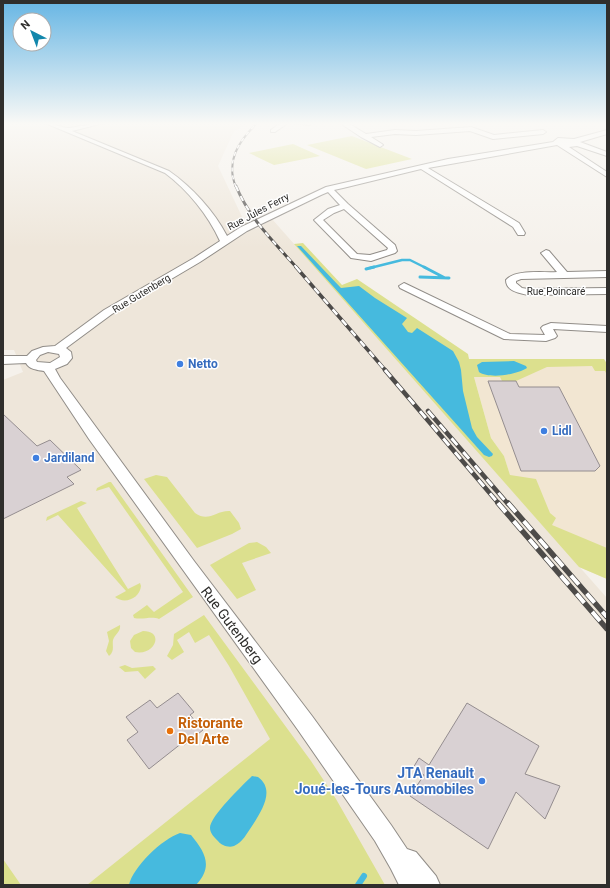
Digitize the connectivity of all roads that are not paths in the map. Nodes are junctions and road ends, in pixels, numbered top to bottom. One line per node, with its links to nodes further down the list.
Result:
1 (151, 164): 8 (street)
2 (433, 164): 4 (street, Rue Jules Ferry)
3 (590, 164): 5 (street)
4 (422, 167): 6 (street, Rue Jules Ferry); 10 (street)
5 (607, 175)
6 (329, 189): 7 (street); 9 (street, Rue Jules Ferry)
7 (345, 206): 7 (street)
8 (218, 227): 9 (street); 11 (street)
9 (244, 229): 11 (street, Rue Jules Ferry)
10 (521, 232)
11 (225, 241): 18 (street, Rue Gutenberg)
12 (546, 253): 14 (street)
13 (607, 275): 14 (street, Rue Poincaré)
14 (565, 276): 16 (street, Rue Poincaré)
15 (404, 286): 17 (street)
16 (607, 291)
17 (607, 329)
18 (58, 349): 19 (street); 21 (street)
19 (30, 359): 20 (street); 21 (street)
20 (3, 360)
21 (48, 366): 22 (street, Rue Gutenberg)
22 (383, 833): 23 (street, Rue Gutenberg); 24 (street)
23 (412, 885)
24 (427, 885)

